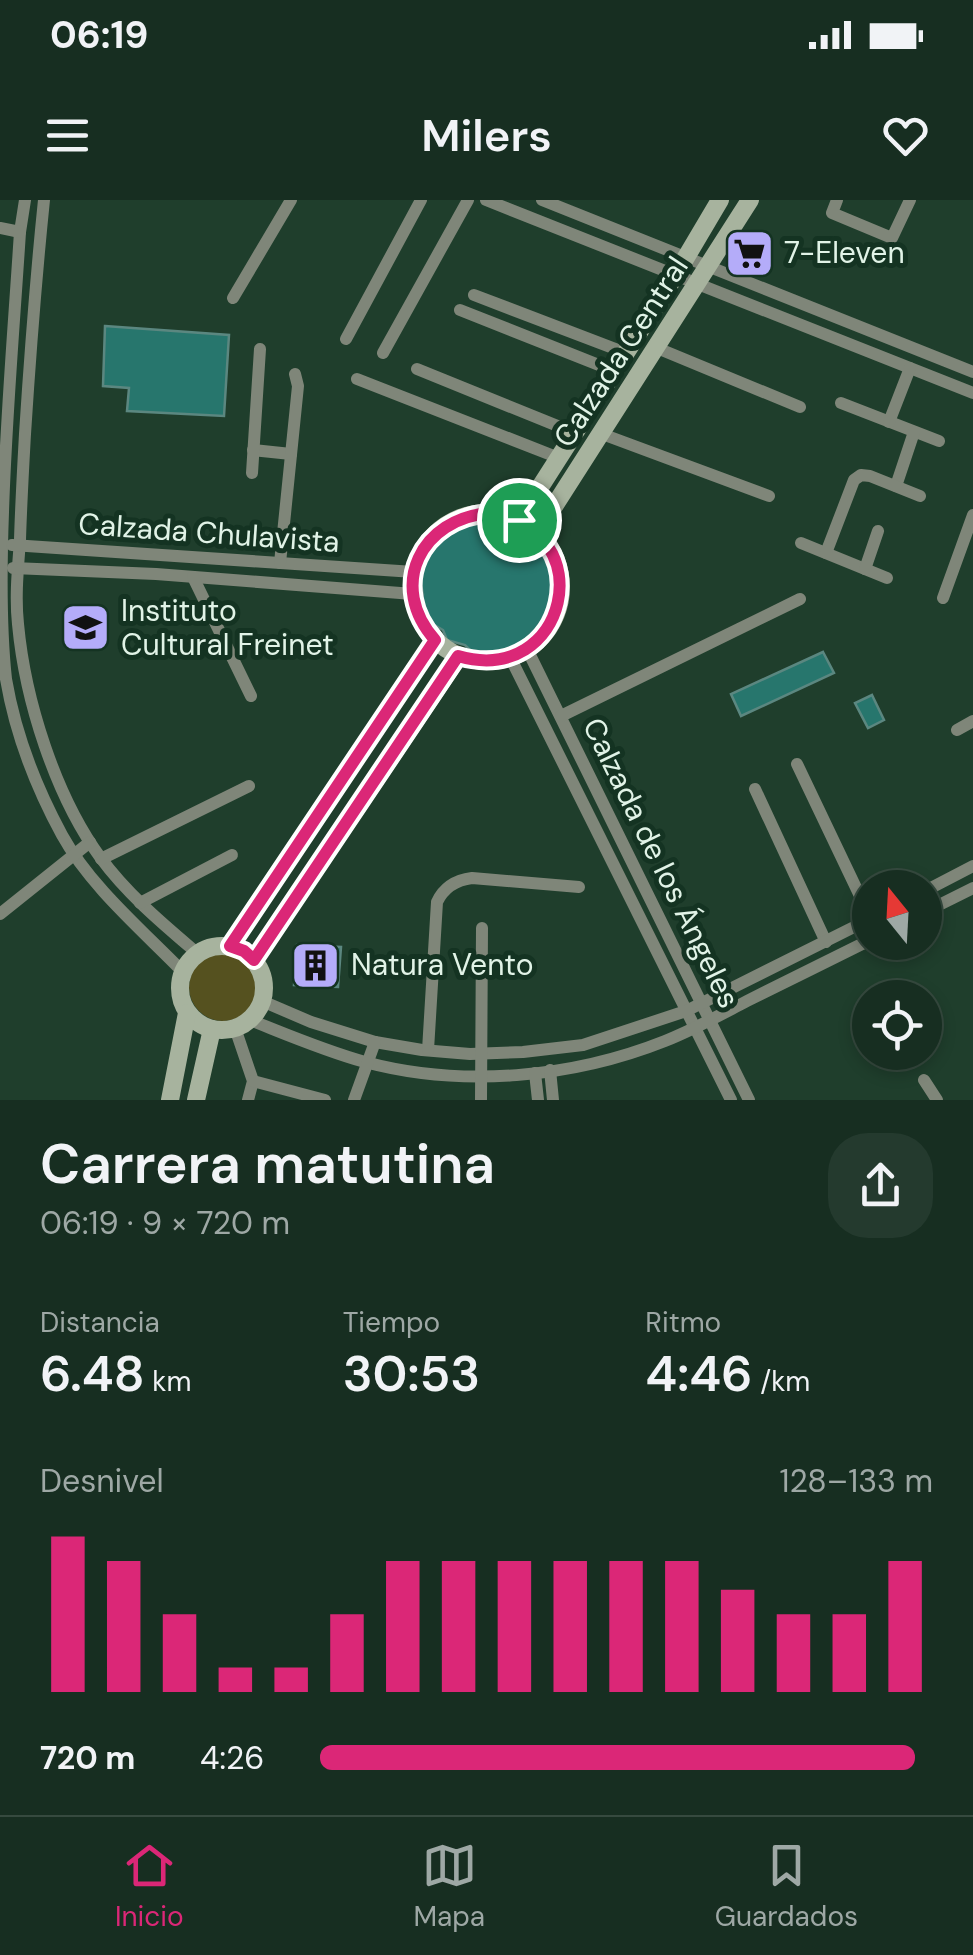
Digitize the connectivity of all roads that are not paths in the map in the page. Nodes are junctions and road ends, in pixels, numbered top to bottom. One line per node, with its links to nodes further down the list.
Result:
1 (24, 200): 13 (street)
2 (44, 200): 42 (street)
3 (291, 200): 19 (street)
4 (421, 200): 21 (street)
5 (468, 200): 25 (street)
6 (486, 200): 16 (street)
7 (542, 200): 14 (street)
8 (720, 200): 14 (street, Calzada Central)
9 (750, 200): 15 (street, Calzada Central)
10 (837, 200): 11 (street)
11 (910, 200)
12 (0, 228): 13 (street)
13 (20, 232): 41 (street)
14 (686, 258): 15 (street); 16 (street, Calzada Central)
15 (708, 267): 17 (street, Calzada Central); 29 (street)
16 (675, 276): 17 (street); 24 (street, Calzada Central)
17 (698, 284): 23 (street, Calzada Central); 26 (street)
18 (474, 295): 24 (street)
19 (233, 298)
20 (460, 310): 28 (street)
21 (346, 339)
22 (260, 348): 40 (street)
23 (657, 348): 34 (street); 38 (street, Calzada Central)
24 (626, 352): 28 (street, Calzada Central)
25 (383, 353)
26 (910, 368): 32 (street); 35 (street)
27 (416, 369): 37 (street)
28 (614, 371): 37 (street, Calzada Central)
29 (973, 372)
30 (295, 374): 43 (street)
31 (357, 379): 44 (street)
32 (973, 393)
33 (842, 403): 35 (street)
34 (800, 406)
35 (889, 422): 36 (street)
36 (914, 432): 39 (street); 46 (street)
37 (575, 433): 44 (street, Calzada Central)
38 (602, 434): 47 (street); 52 (street, Calzada Central)
39 (939, 441)
40 (253, 450): 43 (street); 45 (street)
41 (6, 451): 42 (street); 54 (street)
42 (24, 452): 55 (street)
43 (291, 454): 58 (street)
44 (559, 458): 50 (street, Calzada Central)
45 (252, 473)
46 (896, 486): 48 (street); 56 (street)
47 (769, 496)
48 (920, 496)
49 (973, 515): 67 (street)
50 (519, 520): 52 (street); 62 (street)
51 (878, 532): 61 (street)
52 (538, 533): 70 (street)
53 (801, 542): 56 (street)
54 (2, 544): 55 (street, Calzada Chulavista); 59 (street)
55 (19, 546): 57 (street, Calzada Chulavista); 60 (street)
56 (826, 553): 61 (street)
57 (157, 554): 58 (street, Calzada Chulavista); 63 (street)
58 (280, 563): 62 (street, Calzada Chulavista)
59 (1, 567): 60 (street, Calzada Chulavista); 75 (street)
60 (18, 568): 63 (street, Calzada Chulavista); 74 (street)
61 (865, 569): 65 (street)
62 (414, 572): 66 (street)
63 (156, 574): 64 (street, Calzada Chulavista)
64 (193, 578): 66 (street, Calzada Chulavista); 73 (street)
65 (887, 578)
66 (413, 594): 69 (street)
67 (944, 598)
68 (800, 599): 76 (street)
69 (435, 640): 71 (street); 98 (street)
70 (528, 649): 72 (street); 76 (street, Calzada de los Ángeles)
71 (458, 656): 72 (street); 101 (street)
72 (510, 657): 105 (street, Calzada de los Ángeles)
73 (251, 696)
74 (32, 704): 75 (street); 82 (street)
75 (12, 710): 83 (street)
76 (560, 716): 104 (street, Calzada de los Ángeles)
77 (973, 721): 78 (street)
78 (958, 730)
79 (797, 764): 88 (street)
80 (248, 786): 85 (street)
81 (754, 789): 97 (street)
82 (90, 842): 83 (street); 85 (street)
83 (74, 854): 94 (street); 102 (street)
84 (232, 855): 92 (street)
85 (102, 859): 92 (street)
86 (973, 866): 87 (street)
87 (956, 875): 89 (street); 91 (street)
88 (852, 880)
89 (942, 882)
90 (579, 887): 112 (street)
91 (969, 890): 93 (street)
92 (140, 903): 100 (street)
93 (942, 904)
94 (0, 914)
95 (482, 928): 113 (street)
96 (852, 928): 97 (street)
97 (826, 942): 104 (street)
98 (230, 946): 100 (street); 101 (street)
99 (852, 949): 107 (street)
100 (198, 953): 102 (street)
101 (254, 960): 103 (street)
102 (182, 971): 106 (street)
103 (262, 1000): 108 (street); 111 (street)
104 (703, 1003): 105 (street); 107 (street, Calzada de los Ángeles)
105 (686, 1012): 109 (street, Calzada de los Ángeles); 113 (street)
106 (187, 1013): 110 (street); 120 (street)
107 (711, 1020): 109 (street); 129 (street, Calzada de los Ángeles)
108 (242, 1024): 110 (street); 114 (street); 119 (street)
109 (694, 1027): 115 (street); 128 (street, Calzada de los Ángeles)
110 (212, 1030): 121 (street)
111 (375, 1042): 112 (street); 114 (street)
112 (428, 1050): 113 (street)
113 (480, 1054): 117 (street)
114 (367, 1062): 117 (street); 124 (street)
115 (550, 1070): 116 (street); 127 (street)
116 (535, 1073): 117 (street); 126 (street)
117 (480, 1076): 125 (street)
118 (924, 1080): 130 (street)
119 (253, 1081): 122 (street); 123 (street)
120 (170, 1100)
121 (196, 1100)
122 (248, 1100)
123 (325, 1100)
124 (354, 1100)
125 (481, 1100)
126 (538, 1100)
127 (553, 1100)
128 (730, 1100)
129 (750, 1100)
130 (937, 1100)

